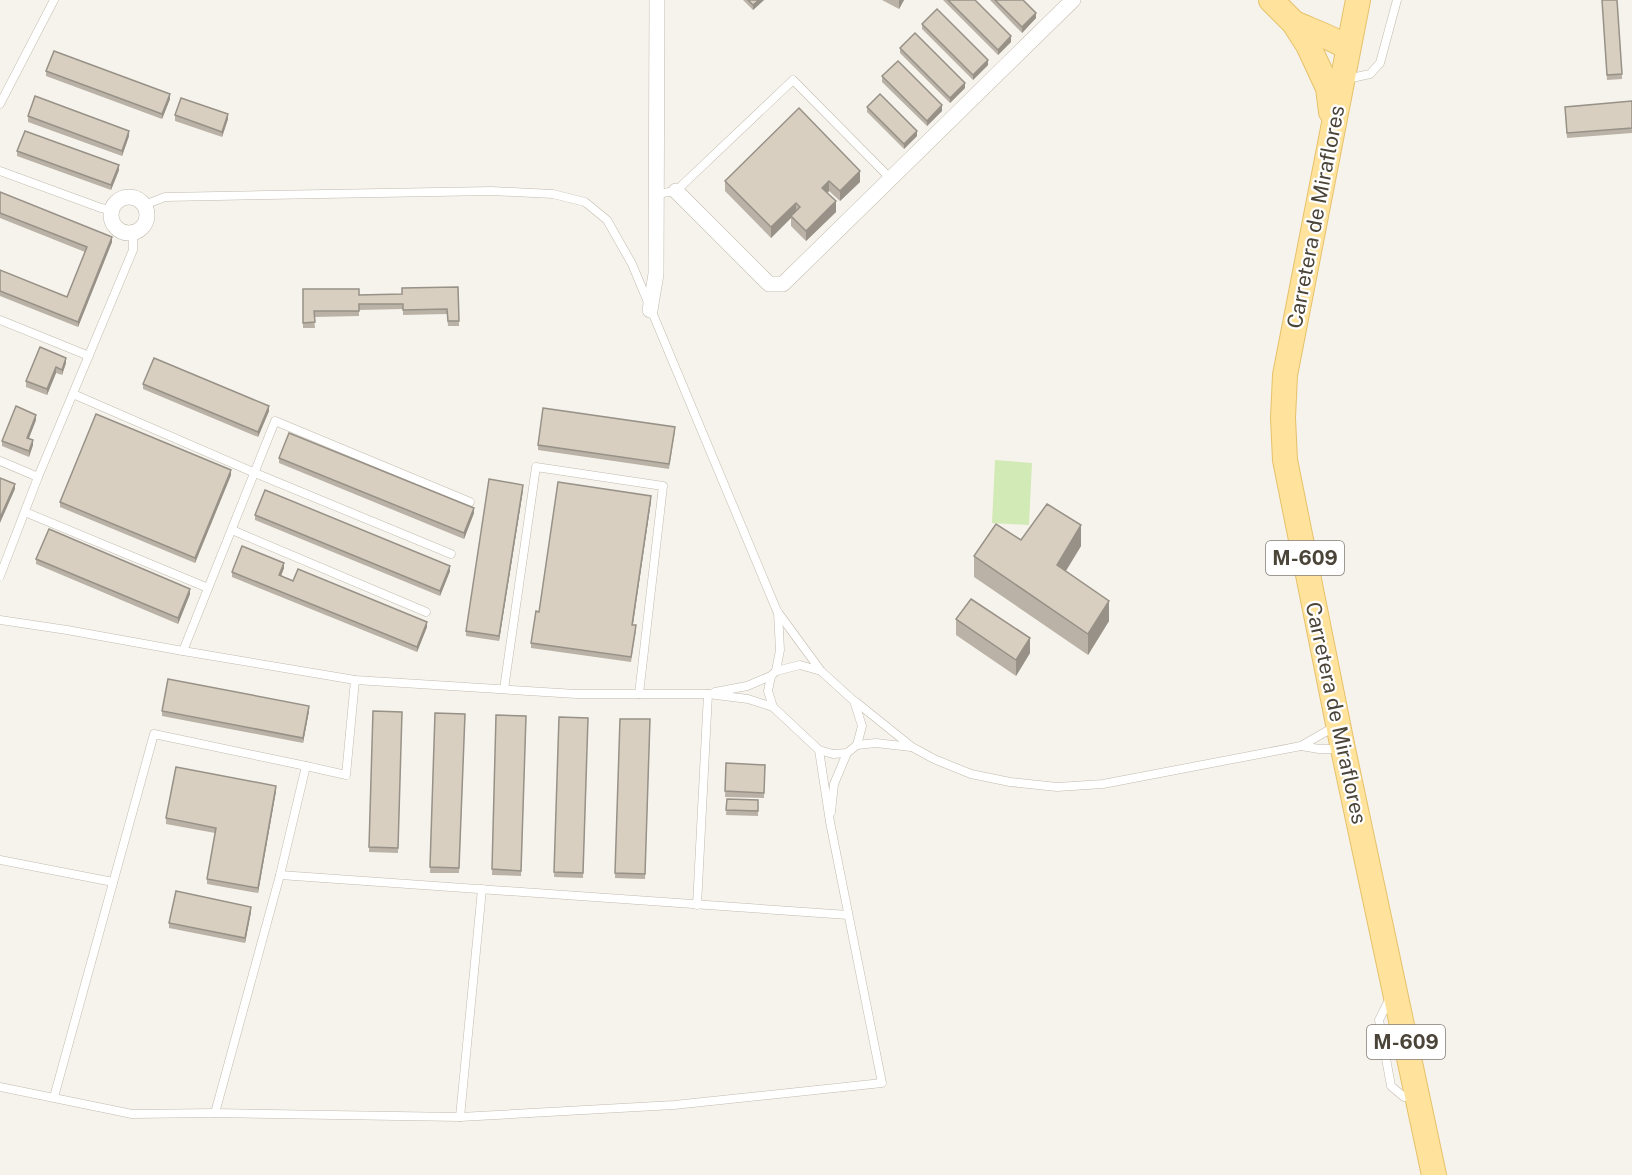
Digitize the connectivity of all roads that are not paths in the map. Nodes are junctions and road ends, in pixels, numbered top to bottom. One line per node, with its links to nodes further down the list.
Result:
1 (54, 0): 9 (lane)
2 (657, 0): 14 (street)
3 (1073, 0): 12 (street)
4 (1271, 0): 7 (main road)
5 (1357, 0): 7 (main road, Carretera de Miraflores / M-609)
6 (1397, 0): 8 (lane)
7 (1328, 43): 8 (main road, Carretera de Miraflores / M-609); 10 (main road)
8 (1342, 80): 10 (main road, Carretera de Miraflores / M-609)
9 (0, 104)
10 (1333, 125): 43 (main road, Carretera de Miraflores / M-609)
11 (0, 171): 16 (lane)
12 (891, 179): 13 (street); 13 (lane)
13 (676, 191): 14 (lane)
14 (656, 194): 18 (street)
15 (144, 205): 16 (street); 17 (street); 18 (lane)
16 (111, 210): 17 (street)
17 (133, 233): 20 (lane)
18 (650, 310): 31 (lane)
19 (0, 320): 20 (lane)
20 (89, 356): 21 (lane)
21 (73, 394): 23 (lane); 24 (lane)
22 (0, 461): 24 (lane)
23 (255, 473): 25 (lane); 27 (lane); 28 (lane)
24 (38, 477): 26 (lane)
25 (470, 502)
26 (25, 512): 29 (lane); 30 (lane)
27 (232, 530): 30 (lane); 32 (lane)
28 (451, 554)
29 (0, 576)
30 (208, 588): 34 (lane)
31 (777, 611): 35 (lane); 36 (lane)
32 (426, 612)
33 (0, 620): 34 (lane)
34 (183, 651): 37 (lane)
35 (821, 671): 36 (lane); 41 (lane)
36 (773, 673): 40 (lane); 42 (lane)
37 (355, 680): 38 (lane); 50 (lane)
38 (504, 689): 39 (lane); 39 (lane)
39 (639, 694): 40 (lane)
40 (708, 694): 42 (lane); 56 (lane)
41 (854, 701): 44 (lane); 46 (lane)
42 (773, 707): 48 (lane)
43 (1338, 725): 45 (lane); 47 (main road, Carretera de Miraflores / M-609)
44 (857, 745): 46 (lane); 49 (lane)
45 (1301, 746): 46 (lane); 47 (lane)
46 (912, 747)
47 (1343, 749): 62 (main road, Carretera de Miraflores / M-609)
48 (819, 750): 49 (lane); 51 (lane)
49 (847, 753): 51 (lane)
50 (306, 766): 53 (lane); 54 (lane)
51 (830, 822): 57 (lane)
52 (0, 860): 54 (lane)
53 (280, 875): 55 (lane); 60 (lane)
54 (113, 882): 59 (lane)
55 (482, 889): 56 (lane); 61 (lane)
56 (698, 905): 57 (lane)
57 (848, 915): 61 (lane)
58 (0, 1087): 59 (lane)
59 (54, 1097): 60 (lane)
60 (215, 1113): 61 (lane)
61 (460, 1117)
62 (1434, 1175)

